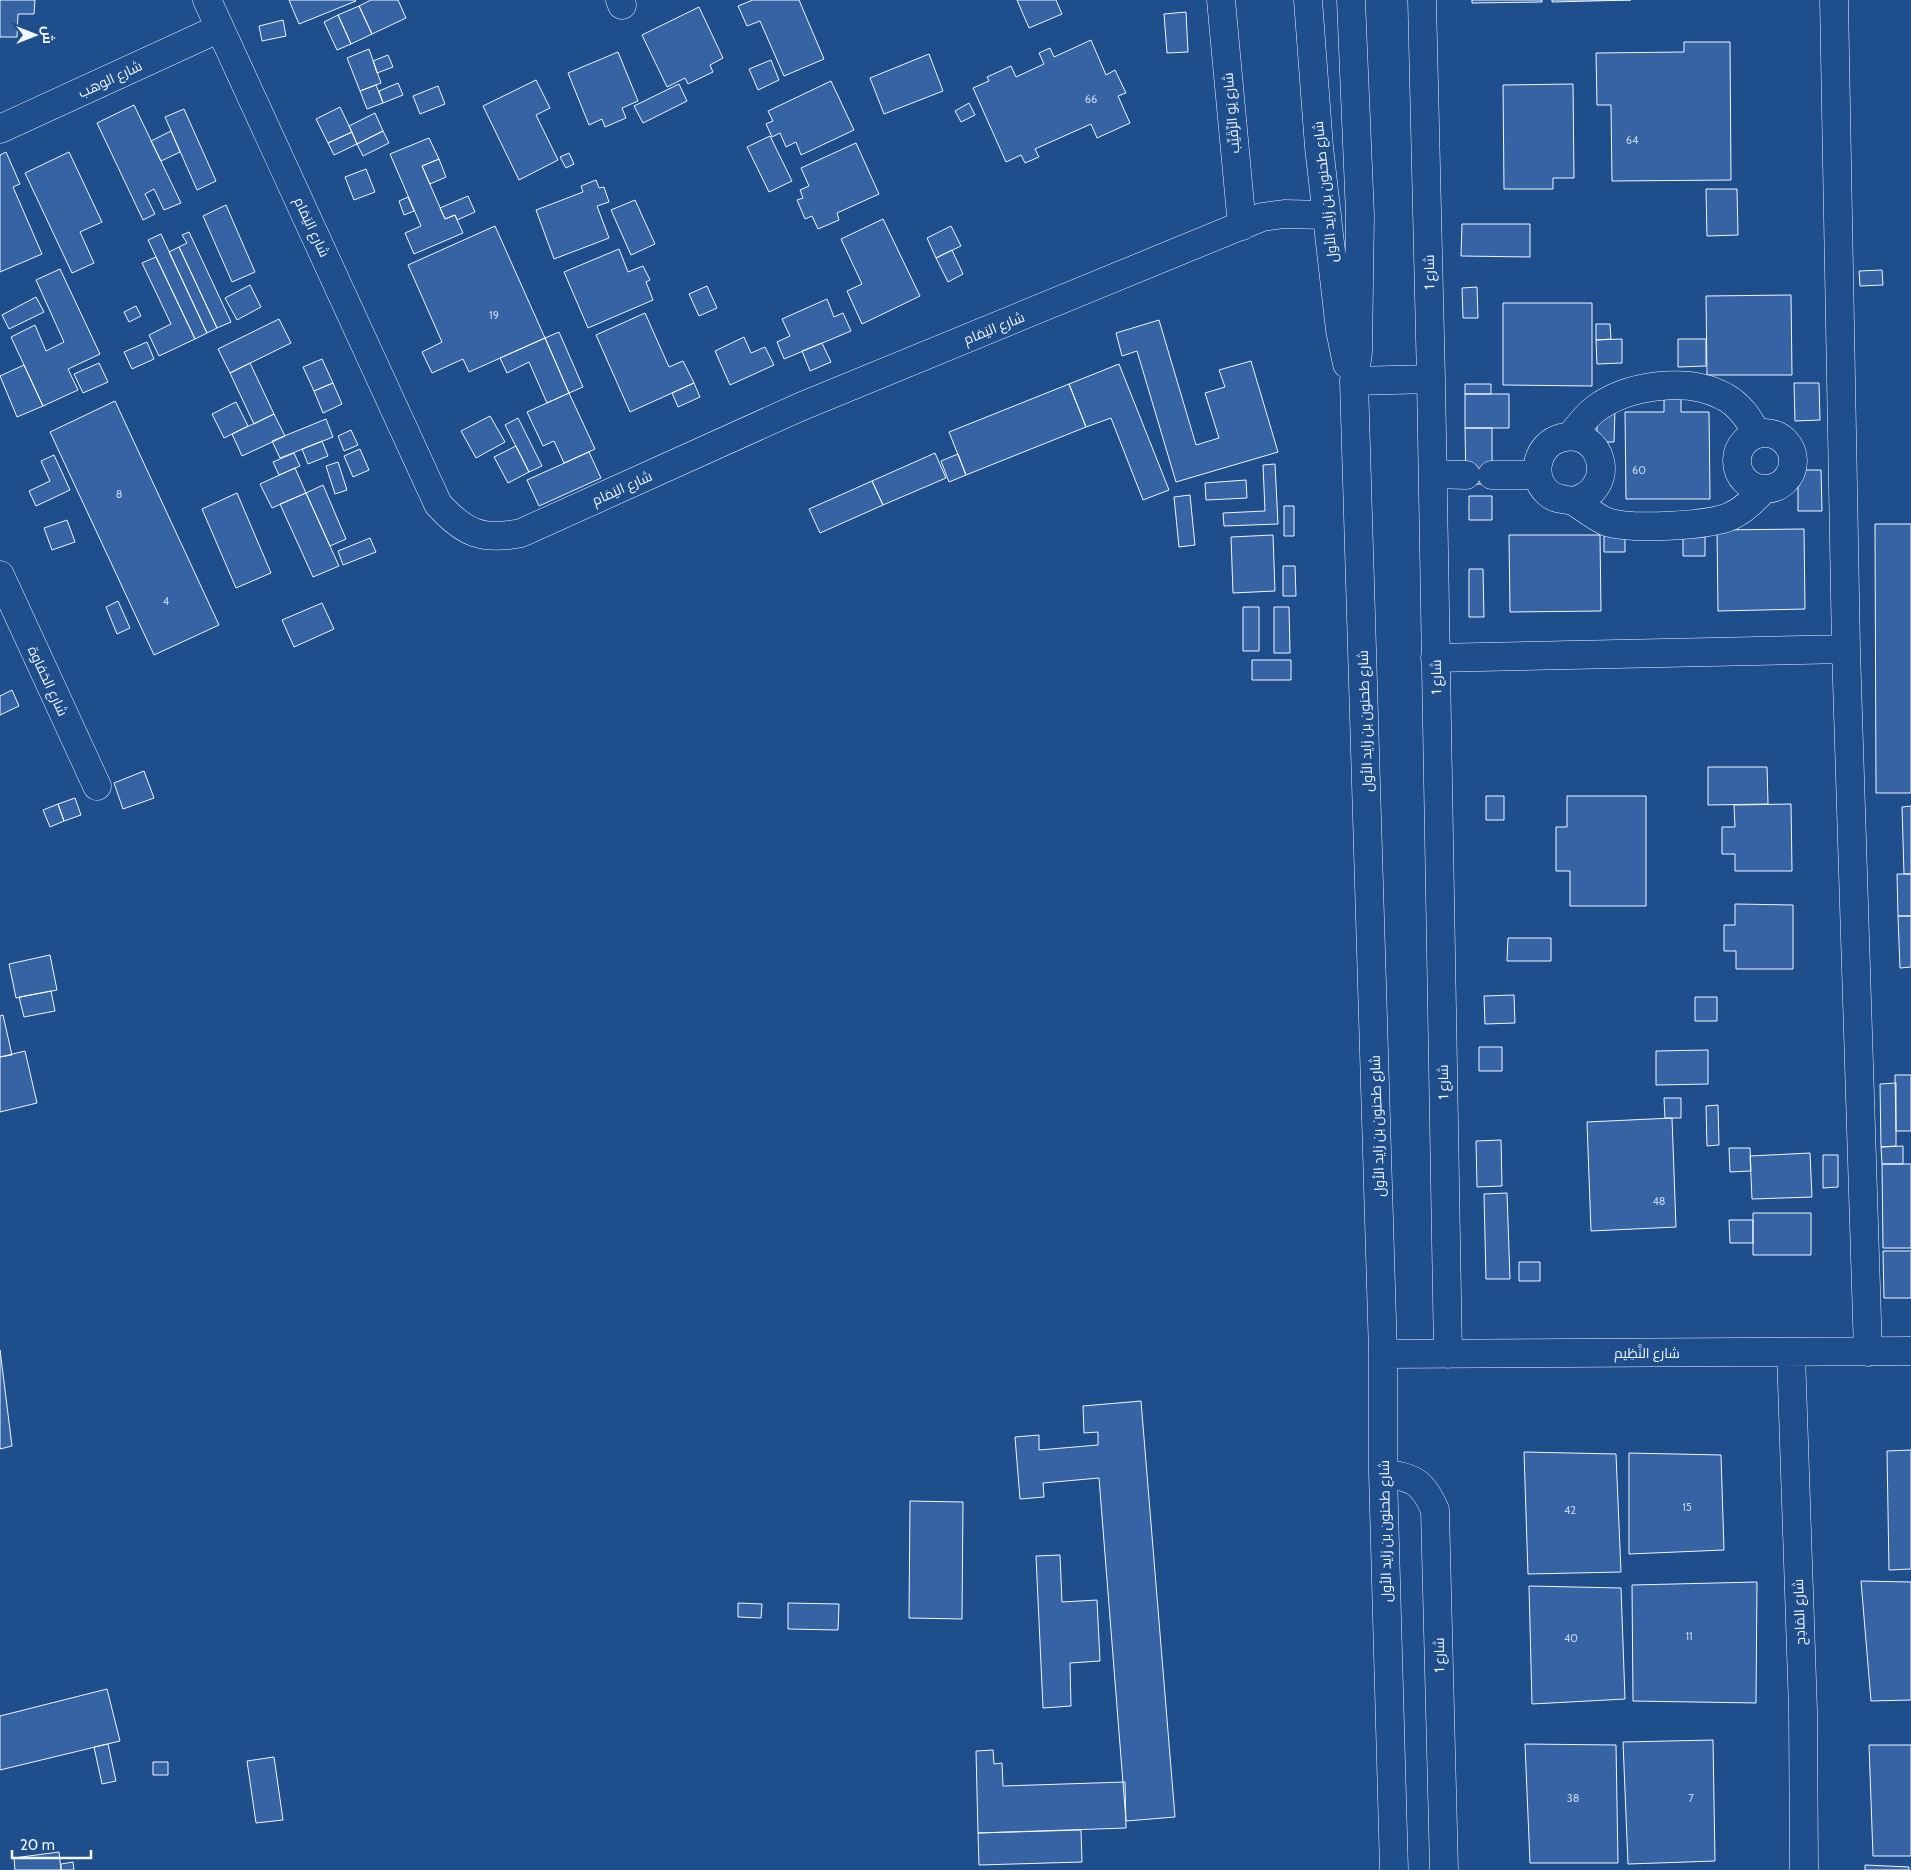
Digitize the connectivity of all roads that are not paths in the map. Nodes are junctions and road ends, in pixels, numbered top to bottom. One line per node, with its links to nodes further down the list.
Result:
1 (208, 0): 7 (street, شارع اليَمَام)
2 (1220, 0): 10 (street, شارع يَو الرِّقَيِّب)
3 (1308, 0): 9 (street, شارع طحنون بن زايد الأول)
4 (1351, 0): 12 (street, شارع طحنون بن زايد الأول)
5 (1422, 0): 11 (street, شارع 1)
6 (1834, 0): 20 (street)
7 (220, 28): 8 (street, شارع الوهب); 10 (street, شارع اليَمَام)
8 (0, 129)
9 (1327, 215): 10 (street, شارع اليَمَام); 12 (street, شارع طحنون بن زايد الأول)
10 (1242, 226)
11 (1431, 380): 12 (street); 15 (street, شارع 1)
12 (1354, 382): 26 (street, شارع طحنون بن زايد الأول)
13 (1757, 434): 14 (street); 17 (street); 17 (street)
14 (1571, 436): 16 (street); 18 (street)
15 (1433, 474): 16 (street); 21 (street, شارع 1)
16 (1538, 475): 18 (street)
17 (1763, 490): 18 (street)
18 (1573, 501)
19 (0, 575): 22 (street, شارع الحَفاوة)
20 (1846, 649): 21 (street); 24 (street)
21 (1435, 658): 27 (street, شارع 1)
22 (97, 786)
23 (1911, 1351): 24 (street, شارع النَّظِيم)
24 (1868, 1352): 25 (street, شارع النَّظِيم)
25 (1791, 1353): 27 (street, شارع النَّظِيم); 31 (street, شارع المَادِح)
26 (1383, 1354): 27 (street, شارع النَّظِيم); 28 (street, شارع طحنون بن زايد الأول)
27 (1448, 1354)
28 (1383, 1473): 29 (street, شارع طحنون بن زايد الأول); 30 (street, شارع 1)
29 (1394, 1870)
30 (1444, 1870)
31 (1804, 1870)

